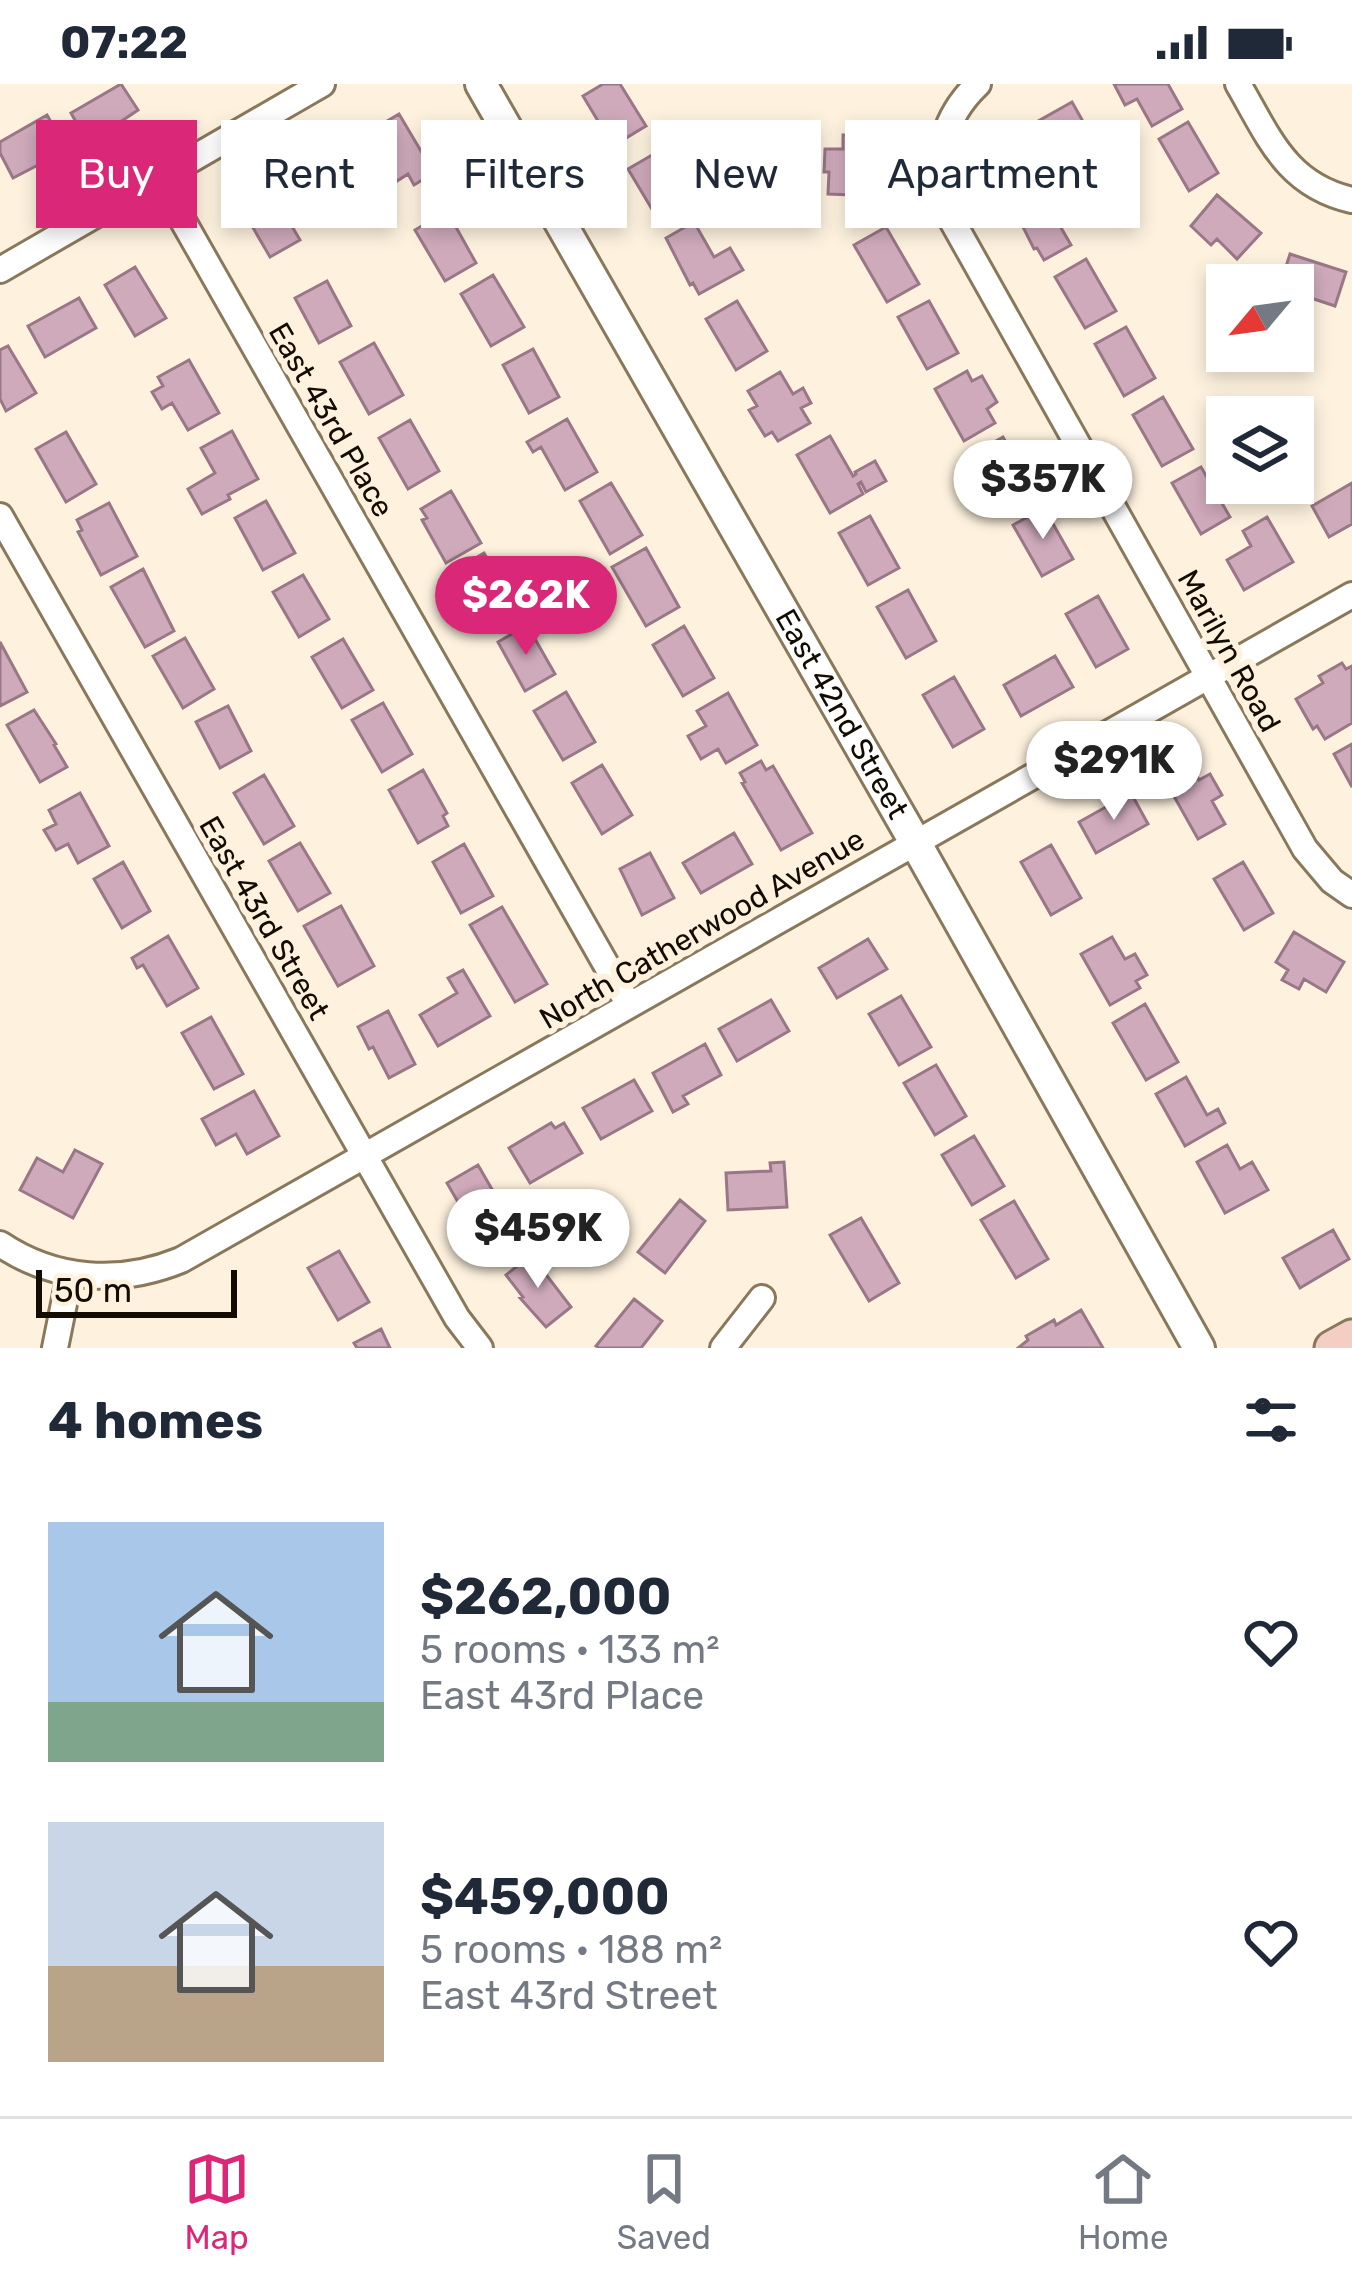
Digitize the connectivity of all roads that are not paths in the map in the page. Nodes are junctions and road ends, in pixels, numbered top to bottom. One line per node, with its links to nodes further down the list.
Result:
1 (322, 84): 5 (street)
2 (481, 84): 13 (street, East 42nd Street)
3 (978, 84): 12 (street, Marilyn Road)
4 (1238, 84): 6 (street)
5 (197, 156)
6 (1352, 200)
7 (73, 228): 9 (street)
8 (187, 228): 15 (street, East 43rd Place)
9 (0, 270)
10 (0, 516): 16 (street, East 43rd Street)
11 (1352, 595): 12 (street, North Catherwood Avenue)
12 (1209, 676): 13 (street, North Catherwood Avenue); 14 (street, Marilyn Road)
13 (915, 842): 15 (street, North Catherwood Avenue); 24 (street, East 42nd Street)
14 (1352, 895)
15 (629, 1005): 16 (street, North Catherwood Avenue)
16 (365, 1155): 18 (street, North Catherwood Avenue); 22 (street, East 43rd Street)
17 (0, 1244): 18 (street)
18 (70, 1274): 21 (street)
19 (762, 1298): 23 (street)
20 (1352, 1336): 25 (main road)
21 (55, 1348)
22 (480, 1348)
23 (723, 1348)
24 (1198, 1348)
25 (1332, 1348)

